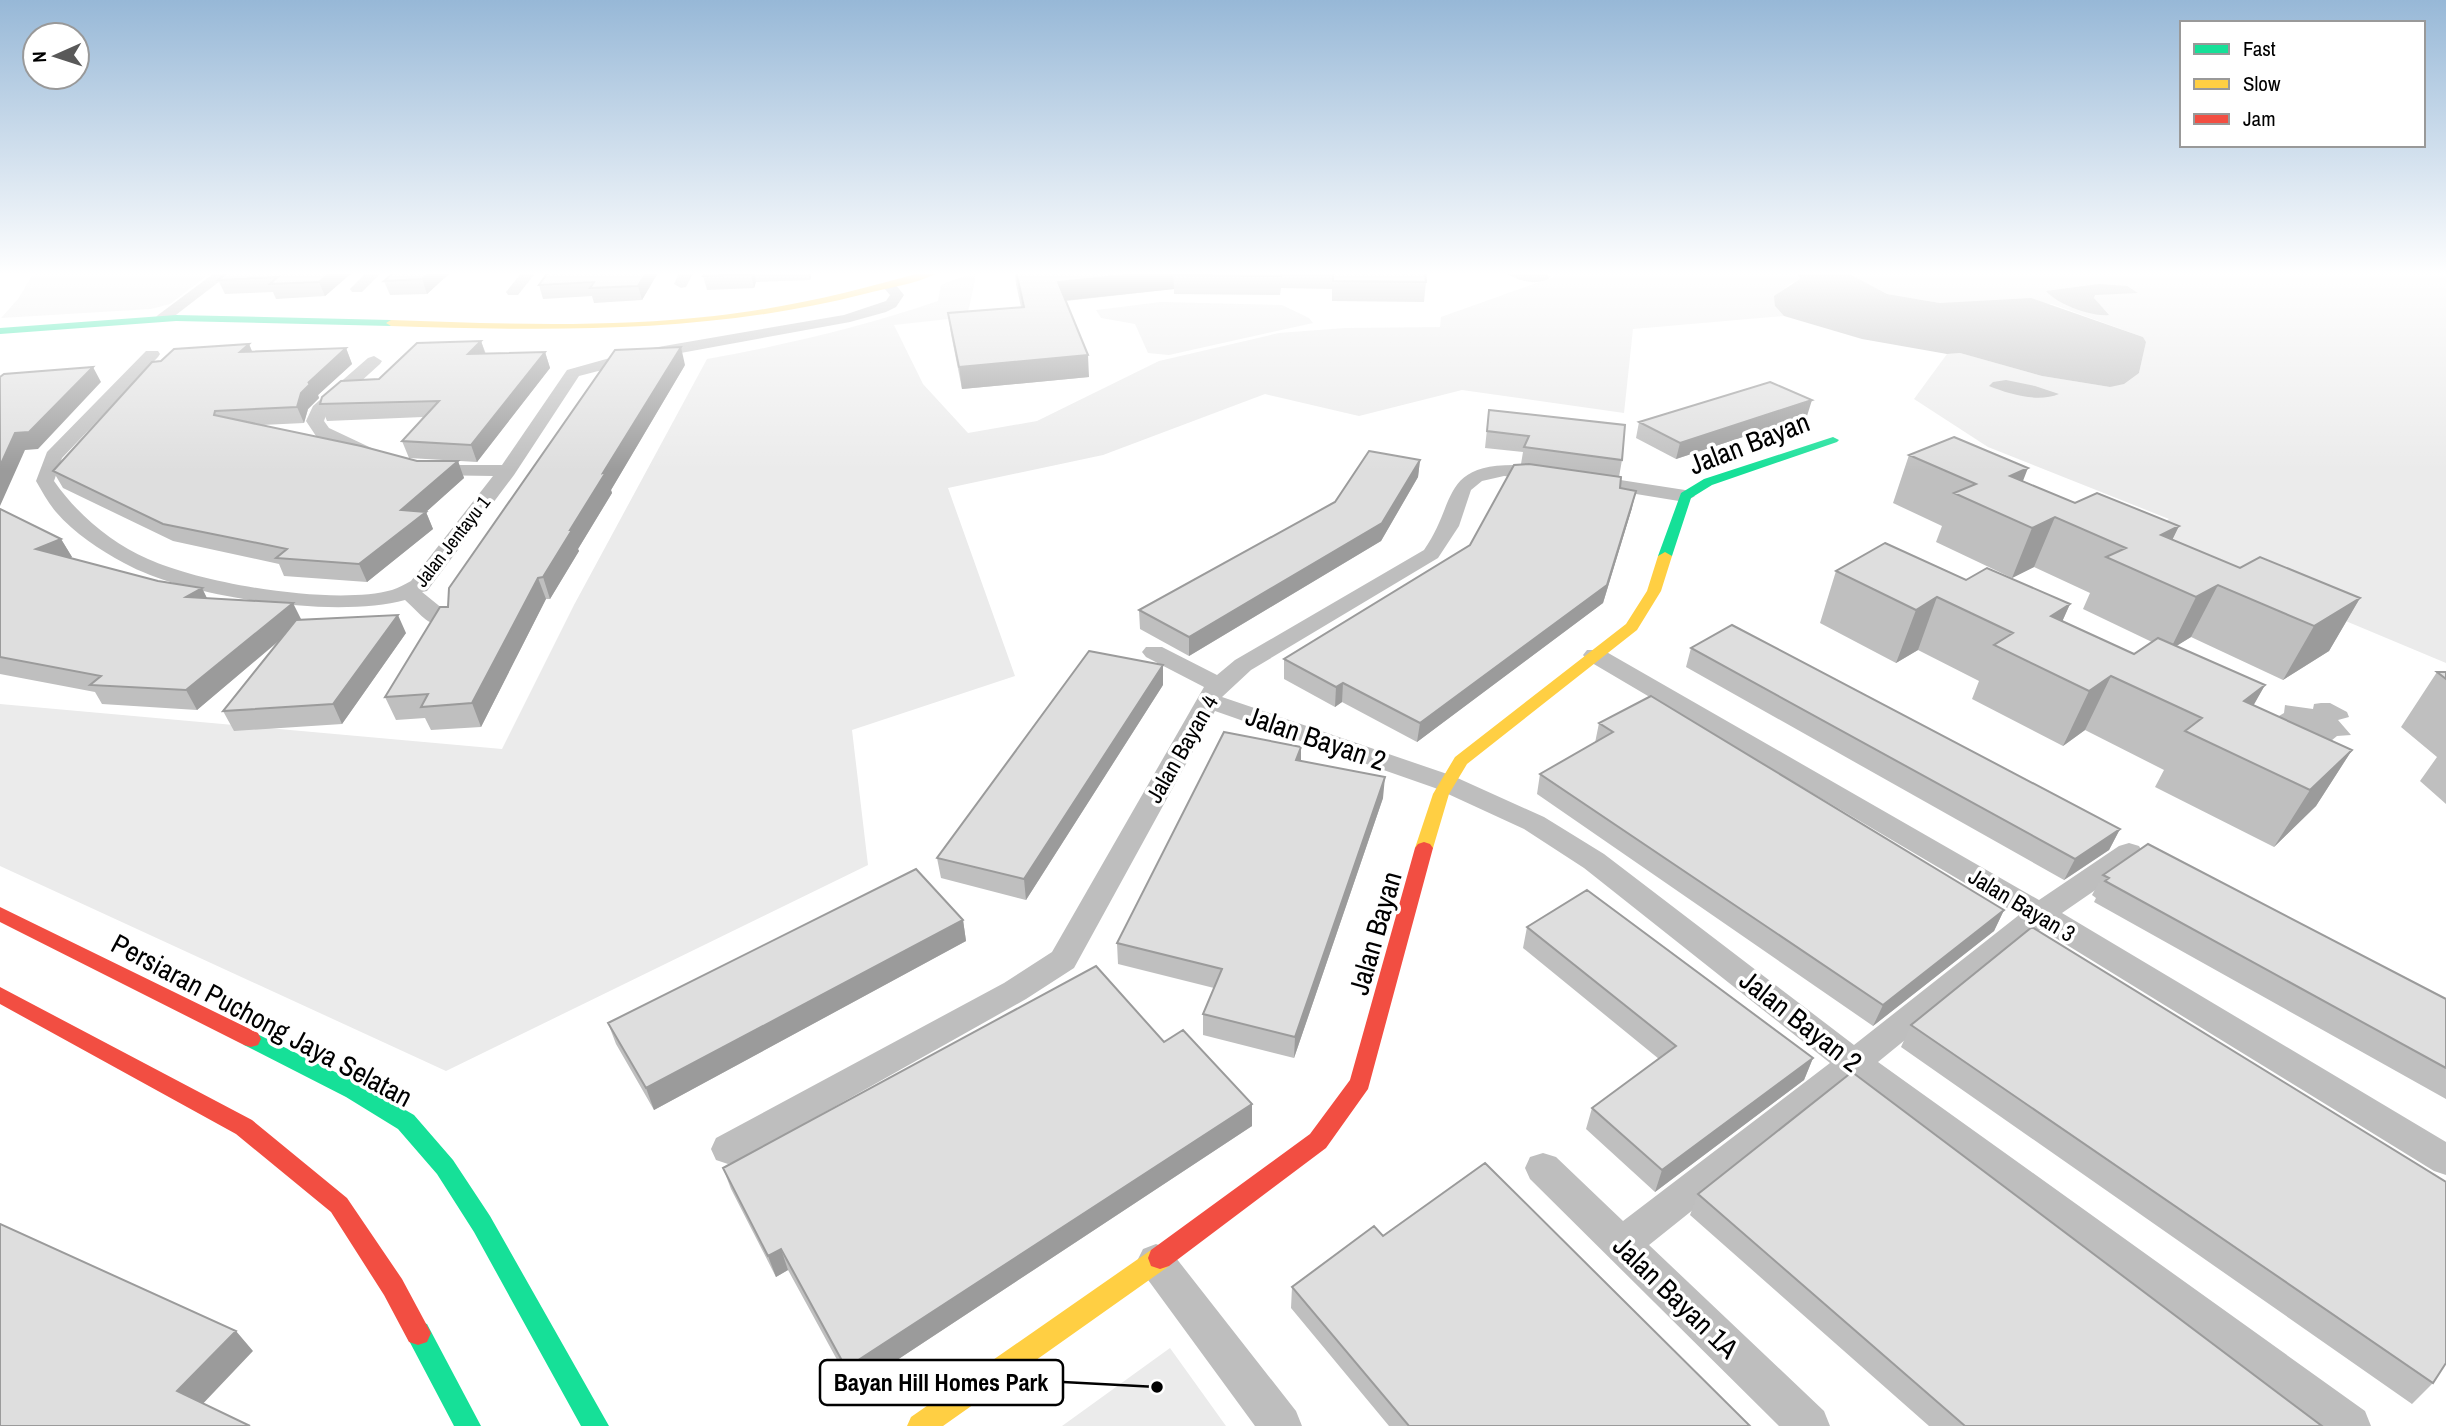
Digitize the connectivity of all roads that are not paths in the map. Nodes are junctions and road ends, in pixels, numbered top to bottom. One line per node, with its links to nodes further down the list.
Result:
1 (740, 338): 5 (street, Jalan Jentayu 1)
2 (152, 354): 7 (street, Jalan Jentayu 1)
3 (374, 362): 5 (street)
4 (1833, 440): 6 (street, Jalan Bayan)
5 (507, 471): 7 (street, Jalan Jentayu 1)
6 (1685, 496): 10 (street, Jalan Bayan); 11 (street, Jalan Bayan 4)
7 (410, 593): 8 (street)
8 (437, 619)
9 (1154, 652): 11 (street, Jalan Bayan 2)
10 (1595, 655): 12 (street, Jalan Bayan); 15 (street, Jalan Bayan 3)
11 (1213, 693): 12 (street, Jalan Bayan 2); 18 (street, Jalan Bayan 4)
12 (1444, 782): 17 (street, Jalan Bayan 2); 22 (street, Jalan Bayan)
13 (2129, 852): 15 (street)
14 (0, 914): 24 (street, Persiaran Puchong Jaya Selatan)
15 (2040, 914): 17 (street); 19 (street, Jalan Bayan 3)
16 (0, 995): 23 (street)
17 (1854, 1063): 21 (street); 28 (street, Jalan Bayan 2)
18 (728, 1149)
19 (2446, 1160)
20 (1543, 1168): 21 (street, Jalan Bayan 1A)
21 (1622, 1244): 27 (street, Jalan Bayan 1A)
22 (1156, 1261): 25 (street, Jalan Bayan); 26 (street)
23 (468, 1426)
24 (596, 1426)
25 (920, 1426)
26 (1281, 1426)
27 (1809, 1426)
28 (2350, 1426)

